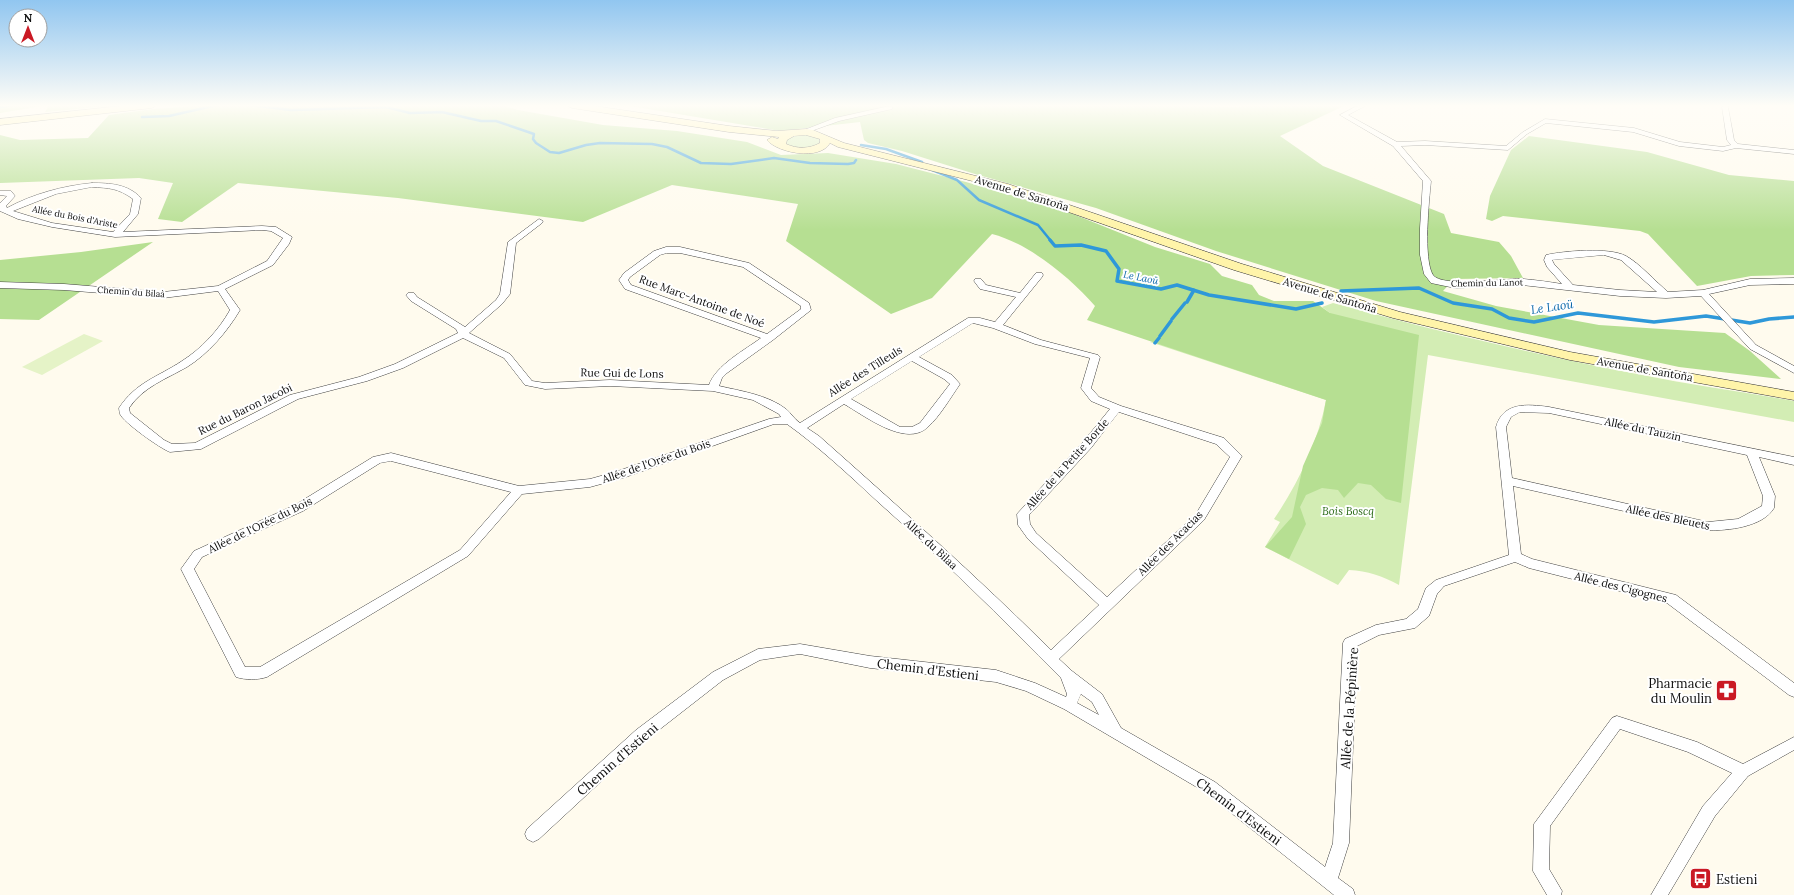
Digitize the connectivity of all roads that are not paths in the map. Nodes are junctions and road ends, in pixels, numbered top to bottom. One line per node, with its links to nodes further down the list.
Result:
1 (784, 147): 10 (main road, Avenue de Santoña)
2 (819, 147): 10 (main road)
3 (848, 147): 12 (main road, Avenue de Santoña)
4 (1398, 147): 23 (street, Chemin du Lanot)
5 (1488, 147): 6 (street)
6 (1509, 147)
7 (1703, 147): 8 (street)
8 (1733, 147)
9 (1743, 147): 11 (street)
10 (815, 149): 12 (main road, Avenue de Santoña)
11 (1794, 152)
12 (876, 154): 35 (main road, Avenue de Santoña)
13 (0, 193): 14 (street)
14 (3, 210): 17 (street, Allée du Bois d'Ariste); 17 (street)
15 (539, 221): 29 (street, Rue du Baron Jacobi)
16 (193, 232): 17 (street, Allée du Bois d'Ariste); 22 (street, Chemin du Bilaà)
17 (114, 235)
18 (1039, 275): 27 (street)
19 (1794, 280): 24 (street, Chemin du Lanot)
20 (978, 281): 27 (street)
21 (0, 286): 22 (street, Chemin du Bilaà)
22 (220, 288): 29 (street, Rue du Baron Jacobi)
23 (1571, 288): 26 (street, Chemin du Lanot); 26 (street)
24 (1703, 293): 26 (street, Chemin du Lanot); 33 (street)
25 (411, 294): 29 (street)
26 (1666, 295)
27 (1022, 296): 28 (street)
28 (998, 325): 31 (street, Allée des Tilleuls); 32 (street, Allée des Tilleuls)
29 (463, 334): 34 (street, Rue Gui de Lons)
30 (770, 338): 30 (street, Rue Marc-Antoine de Noé); 34 (street, Rue Marc-Antoine de Noé)
31 (911, 356): 36 (street, Allée des Tilleuls); 36 (street)
32 (1095, 357): 37 (street, Allée des Acacias)
33 (1794, 370)
34 (713, 388): 38 (street, Rue Gui de Lons)
35 (1794, 396)
36 (843, 399): 38 (street, Allée des Tilleuls)
37 (1117, 408): 44 (street, Allée de la Petite Borde); 44 (street, Allée des Acacias)
38 (794, 423): 42 (street, Allée de l'Orée du Bois); 45 (street, Allée du Bilaa)
39 (1751, 452): 40 (street, Allée du Tauzin); 41 (street, Allée du Tauzin); 41 (street, Allée des Bleuets)
40 (1794, 461)
41 (1507, 481): 43 (street)
42 (519, 490): 42 (street, Allée de l'Orée du Bois)
43 (1516, 557): 47 (street, Allée des Cigognes); 53 (street, Allée de la Pépinière)
44 (1108, 605): 45 (street, Allée des Acacias)
45 (1050, 659): 46 (street, Allée du Bilaa)
46 (1067, 675): 48 (street, Allée du Bilaa); 49 (street, Allée du Bilaa)
47 (1794, 691)
48 (1069, 705): 49 (street, Chemin d'Estieni); 52 (street, Chemin d'Estieni)
49 (1116, 731): 53 (street, Chemin d'Estieni)
50 (1794, 743): 51 (street)
51 (1743, 771): 54 (street); 56 (street)
52 (533, 834)
53 (1329, 880): 55 (street, Chemin d'Estieni)
54 (1554, 891)
55 (1347, 895)
56 (1659, 895)

